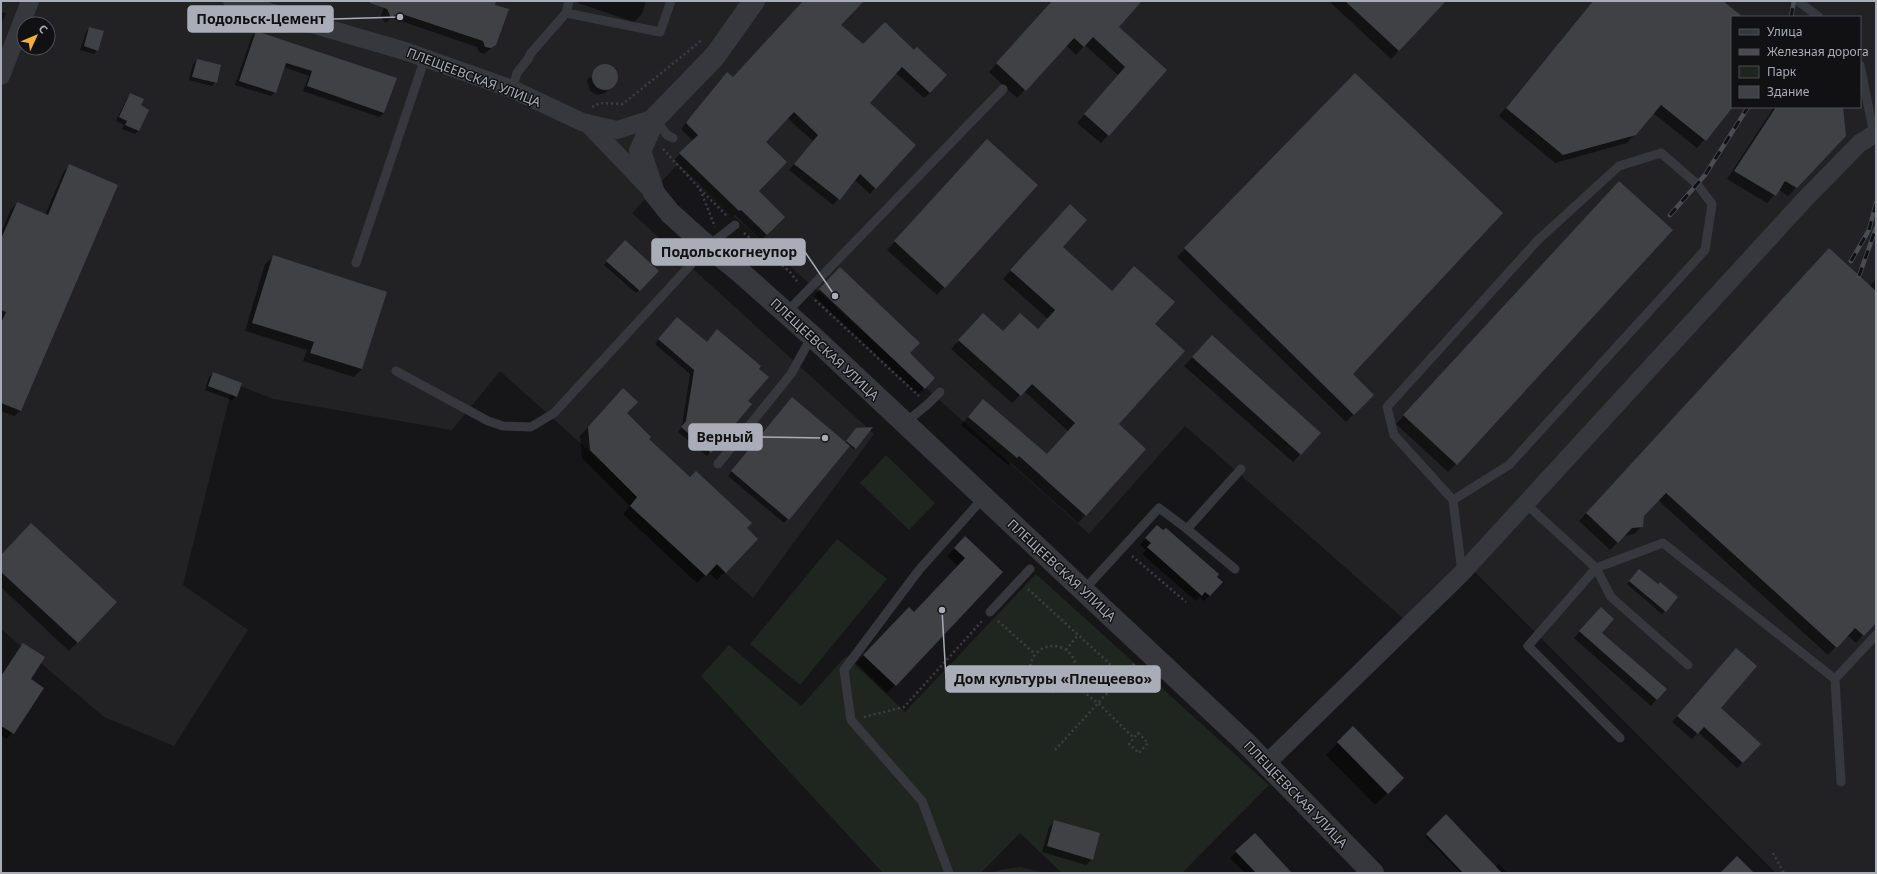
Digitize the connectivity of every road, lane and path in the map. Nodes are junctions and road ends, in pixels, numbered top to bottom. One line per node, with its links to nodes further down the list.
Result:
1 (30, 1): 12 (street)
2 (232, 1): 10 (street, ПЛЕЩЕЕВСКАЯ УЛИЦА)
3 (569, 1): 7 (lane)
4 (671, 1): 7 (lane)
5 (754, 1): 17 (street)
6 (1798, 1): 8 (lane)
7 (566, 13): 13 (lane)
8 (1818, 16)
9 (707, 34): 15 (path)
10 (425, 58): 13 (street, ПЛЕЩЕЕВСКАЯ УЛИЦА); 25 (lane)
11 (1861, 71): 18 (lane)
12 (1, 76)
13 (512, 89): 16 (street, ПЛЕЩЕЕВСКАЯ УЛИЦА)
14 (1003, 89): 26 (lane)
15 (600, 103)
16 (587, 123): 17 (street, ПЛЕЩЕЕВСКАЯ УЛИЦА); 22 (street)
17 (665, 130): 19 (path); 22 (street, ПЛЕЩЕЕВСКАЯ УЛИЦА)
18 (1870, 137): 37 (street)
19 (663, 149): 20 (path); 21 (path)
20 (663, 155)
21 (700, 189): 23 (path); 24 (path)
22 (654, 193): 24 (street, ПЛЕЩЕЕВСКАЯ УЛИЦА)
23 (735, 224): 24 (lane); 26 (path)
24 (715, 242): 27 (street, ПЛЕЩЕЕВСКАЯ УЛИЦА); 29 (lane)
25 (356, 263)
26 (805, 292): 27 (lane); 31 (path)
27 (786, 313): 28 (street, ПЛЕЩЕЕВСКАЯ УЛИЦА)
28 (812, 336): 32 (street, ПЛЕЩЕЕВСКАЯ УЛИЦА); 33 (lane)
29 (396, 371)
30 (940, 392): 31 (lane)
31 (928, 404): 32 (lane)
32 (905, 423): 35 (street, ПЛЕЩЕЕВСКАЯ УЛИЦА)
33 (718, 464)
34 (1240, 469): 38 (lane)
35 (984, 497): 45 (street, ПЛЕЩЕЕВСКАЯ УЛИЦА); 58 (lane)
36 (1453, 500): 36 (lane); 43 (lane)
37 (1526, 504): 40 (lane); 43 (street)
38 (1187, 529): 39 (lane); 42 (lane)
39 (1122, 548): 45 (lane); 46 (path)
40 (1596, 568): 53 (lane); 55 (lane); 60 (lane)
41 (1030, 569): 44 (lane)
42 (1235, 569)
43 (1462, 573): 62 (street)
44 (1019, 581): 47 (lane); 49 (path)
45 (1083, 591): 62 (street, ПЛЕЩЕЕВСКАЯ УЛИЦА)
46 (1186, 602)
47 (990, 612): 51 (path); 58 (path)
48 (1876, 634): 55 (lane)
49 (1078, 635): 50 (path); 54 (path)
50 (1066, 650): 51 (path); 56 (path)
51 (1035, 654): 56 (path)
52 (1134, 664): 54 (path)
53 (1688, 665)
54 (1123, 676): 57 (path)
55 (1835, 680): 63 (lane)
56 (1071, 682): 57 (path)
57 (1099, 704): 59 (path); 61 (path)
58 (851, 720): 65 (lane)
59 (1134, 738): 59 (path)
60 (1620, 738)
61 (1056, 750)
62 (1267, 763): 66 (street, ПЛЕЩЕЕВСКАЯ УЛИЦА)
63 (1841, 782)
64 (1773, 853): 67 (path)
65 (949, 873)
66 (1373, 873)
67 (1784, 873)

